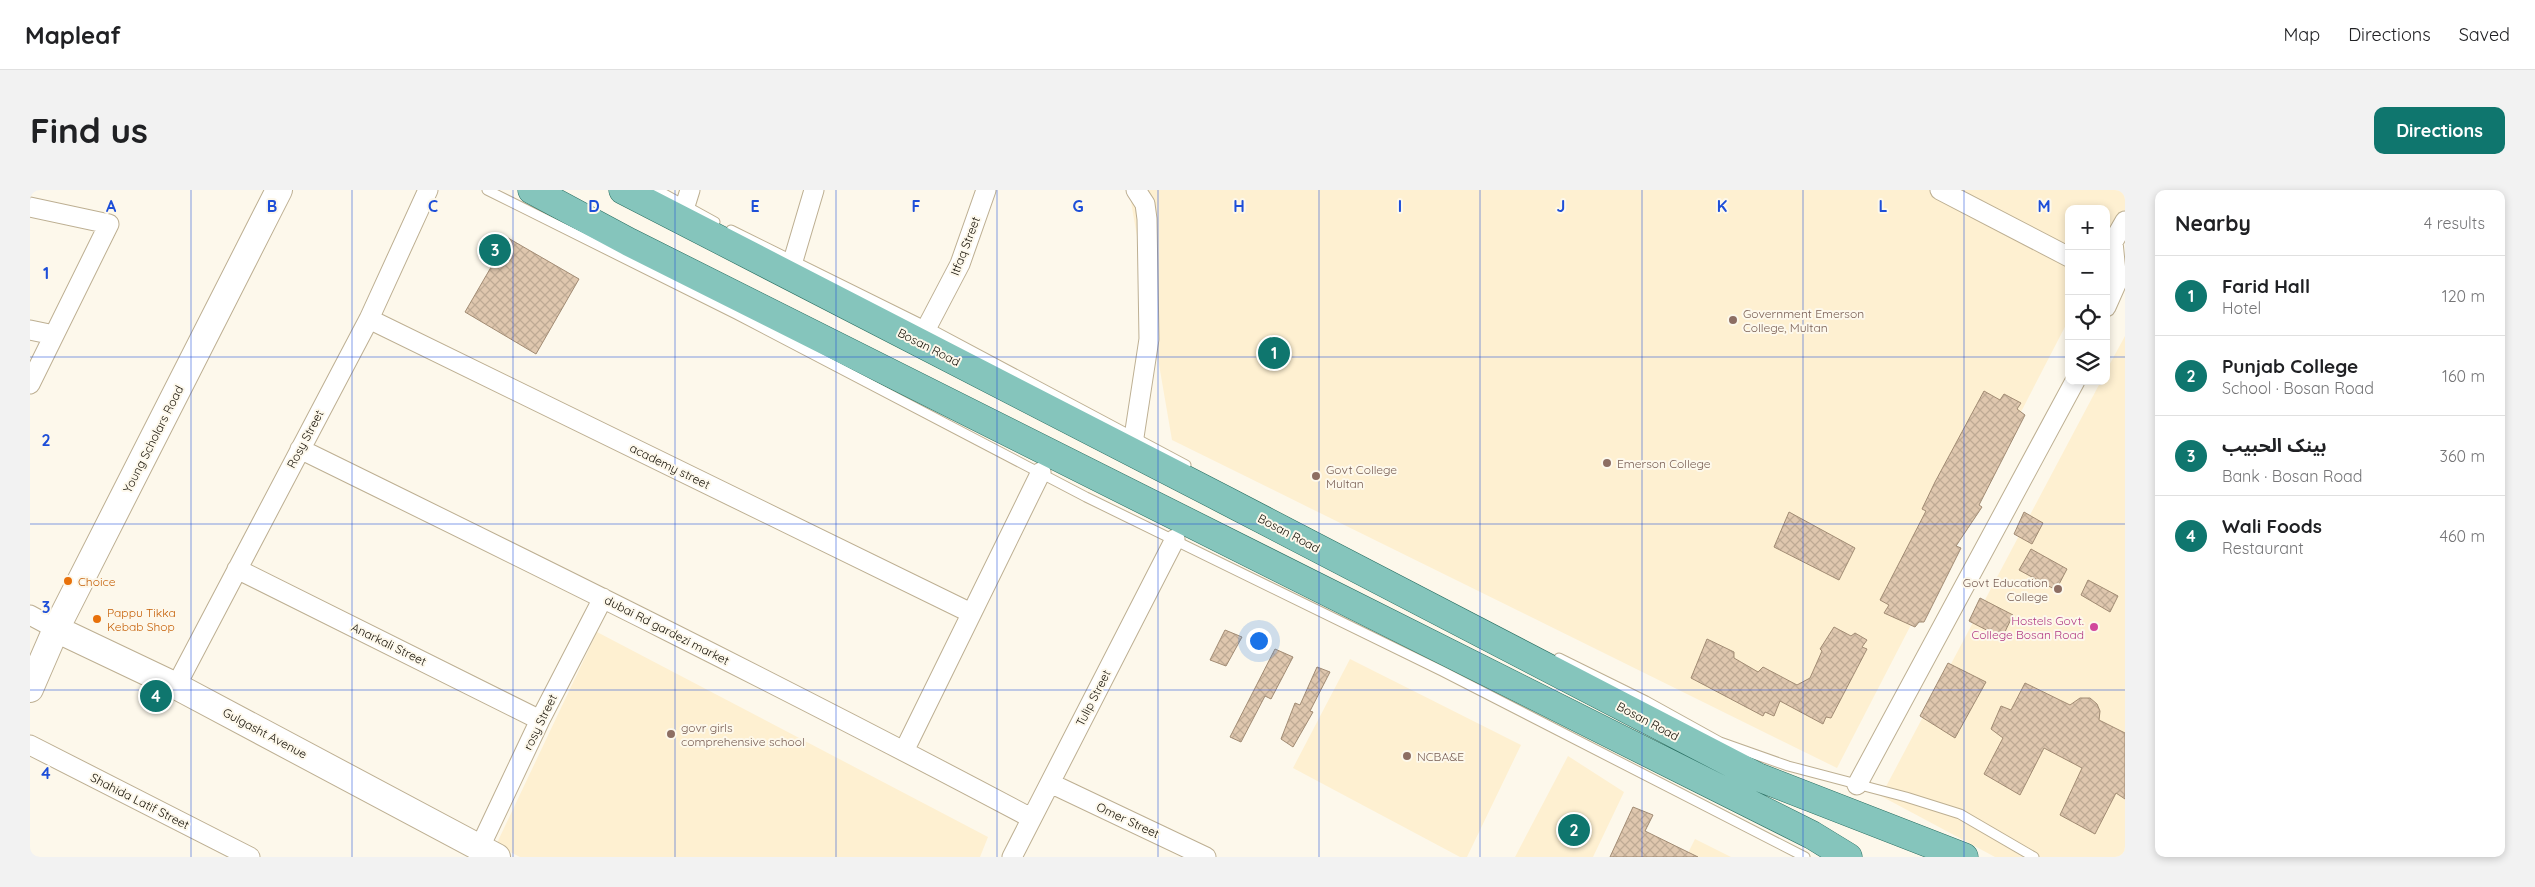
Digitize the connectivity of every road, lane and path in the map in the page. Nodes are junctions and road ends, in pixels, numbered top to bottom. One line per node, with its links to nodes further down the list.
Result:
1 (279, 190): 37 (street, Young Scholars Road)
2 (428, 190): 19 (street, Rosy Street)
3 (488, 190): 29 (lane)
4 (532, 190): 14 (main road)
5 (623, 190): 10 (main road, Bosan Road)
6 (814, 190): 16 (street)
7 (986, 190): 22 (street, Itfaq Street)
8 (1136, 190): 26 (street)
9 (1940, 190): 15 (street)
10 (653, 197): 11 (lane); 14 (main road); 22 (main road, Bosan Road)
11 (688, 198): 16 (lane)
12 (30, 207): 21 (street)
13 (2125, 221): 17 (street)
14 (628, 242): 25 (main road)
15 (2065, 255)
16 (793, 261): 22 (lane)
17 (2116, 281): 18 (street)
18 (2110, 297)
19 (369, 319): 27 (street, Rosy Street); 35 (street, academy street)
20 (30, 330): 21 (street)
21 (54, 335): 23 (street)
22 (932, 339): 25 (main road); 26 (lane); 53 (main road, Bosan Road)
23 (30, 384)
24 (2073, 385): 45 (street)
25 (920, 387): 48 (main road)
26 (1134, 437): 28 (lane)
27 (300, 449): 32 (street, Rosy Street); 34 (street, dubai Rd gardezi market)
28 (1196, 470)
29 (1041, 472): 31 (lane); 35 (street)
30 (1318, 537): 33 (lane)
31 (1175, 540): 44 (street, Tulip Street); 52 (lane)
32 (237, 569): 39 (street, Rosy Street); 41 (street, Anarkali Street)
33 (1406, 583)
34 (603, 598): 41 (street, rosy Street); 43 (street, dubai Rd gardezi market)
35 (971, 613): 43 (street)
36 (30, 615): 37 (street, Gulgasht Avenue)
37 (56, 629): 39 (street, Gulgasht Avenue); 40 (street, Young Scholars Road)
38 (1548, 653): 45 (lane)
39 (176, 686): 47 (street, Gulgasht Avenue)
40 (30, 689)
41 (540, 720): 47 (street, rosy Street)
42 (30, 746): 49 (street, Shahida Latif Street)
43 (904, 751): 46 (street, dubai Rd gardezi market)
44 (1050, 783): 46 (street, Tulip Street); 51 (street, Omer Street)
45 (1857, 785): 54 (lane)
46 (1031, 818): 50 (street, Tulip Street)
47 (488, 853)
48 (1838, 855)
49 (250, 857)
50 (1012, 857)
51 (1206, 857)
52 (1805, 857)
53 (1964, 857)
54 (2034, 857)

